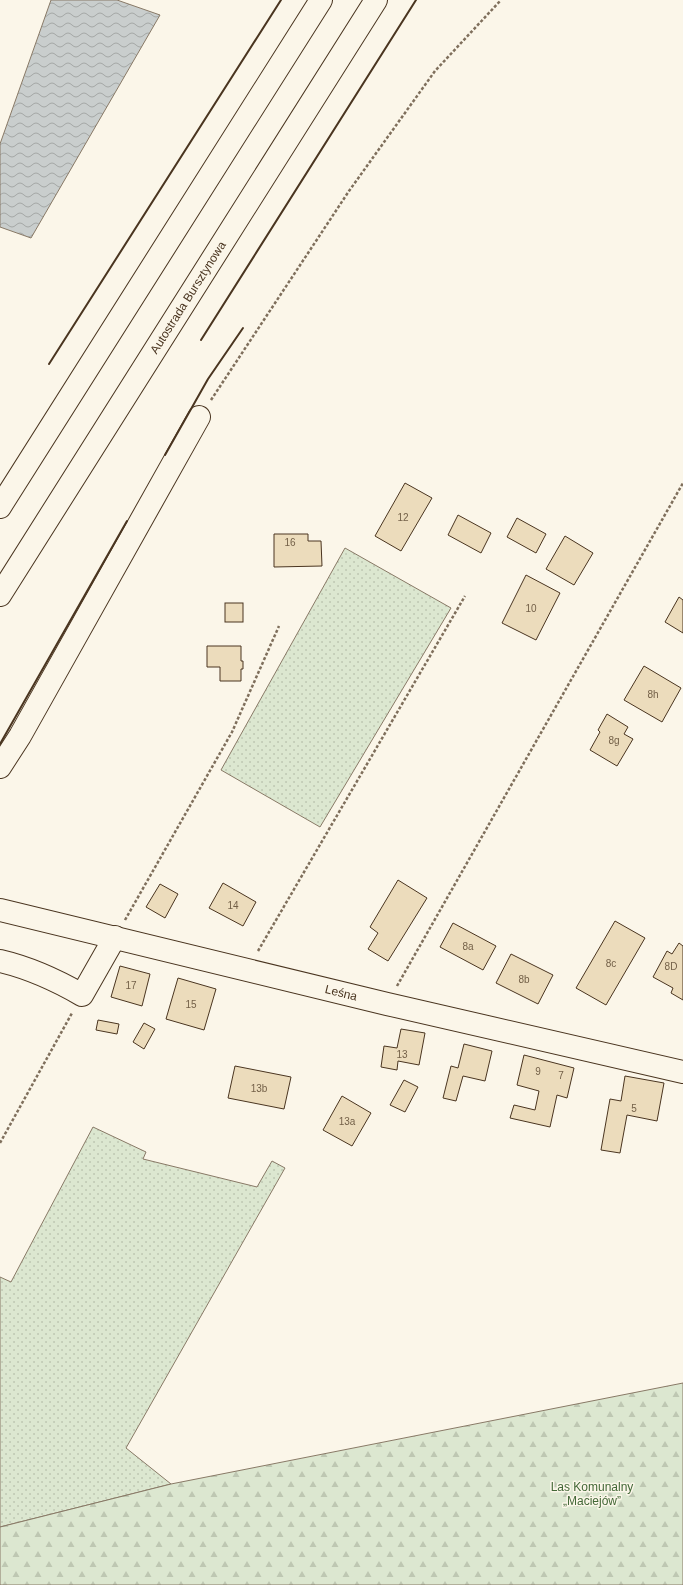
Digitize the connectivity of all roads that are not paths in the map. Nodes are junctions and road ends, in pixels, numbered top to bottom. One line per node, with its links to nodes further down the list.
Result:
1 (321, 0): 4 (main road)
2 (376, 0): 5 (main road, Autostrada Bursztynowa)
3 (199, 417): 6 (main road)
4 (0, 507)
5 (0, 595)
6 (0, 767)
7 (0, 910): 8 (main road, Leśna)
8 (115, 937): 9 (main road); 10 (main road, Leśna)
9 (0, 961)
10 (683, 1072)

